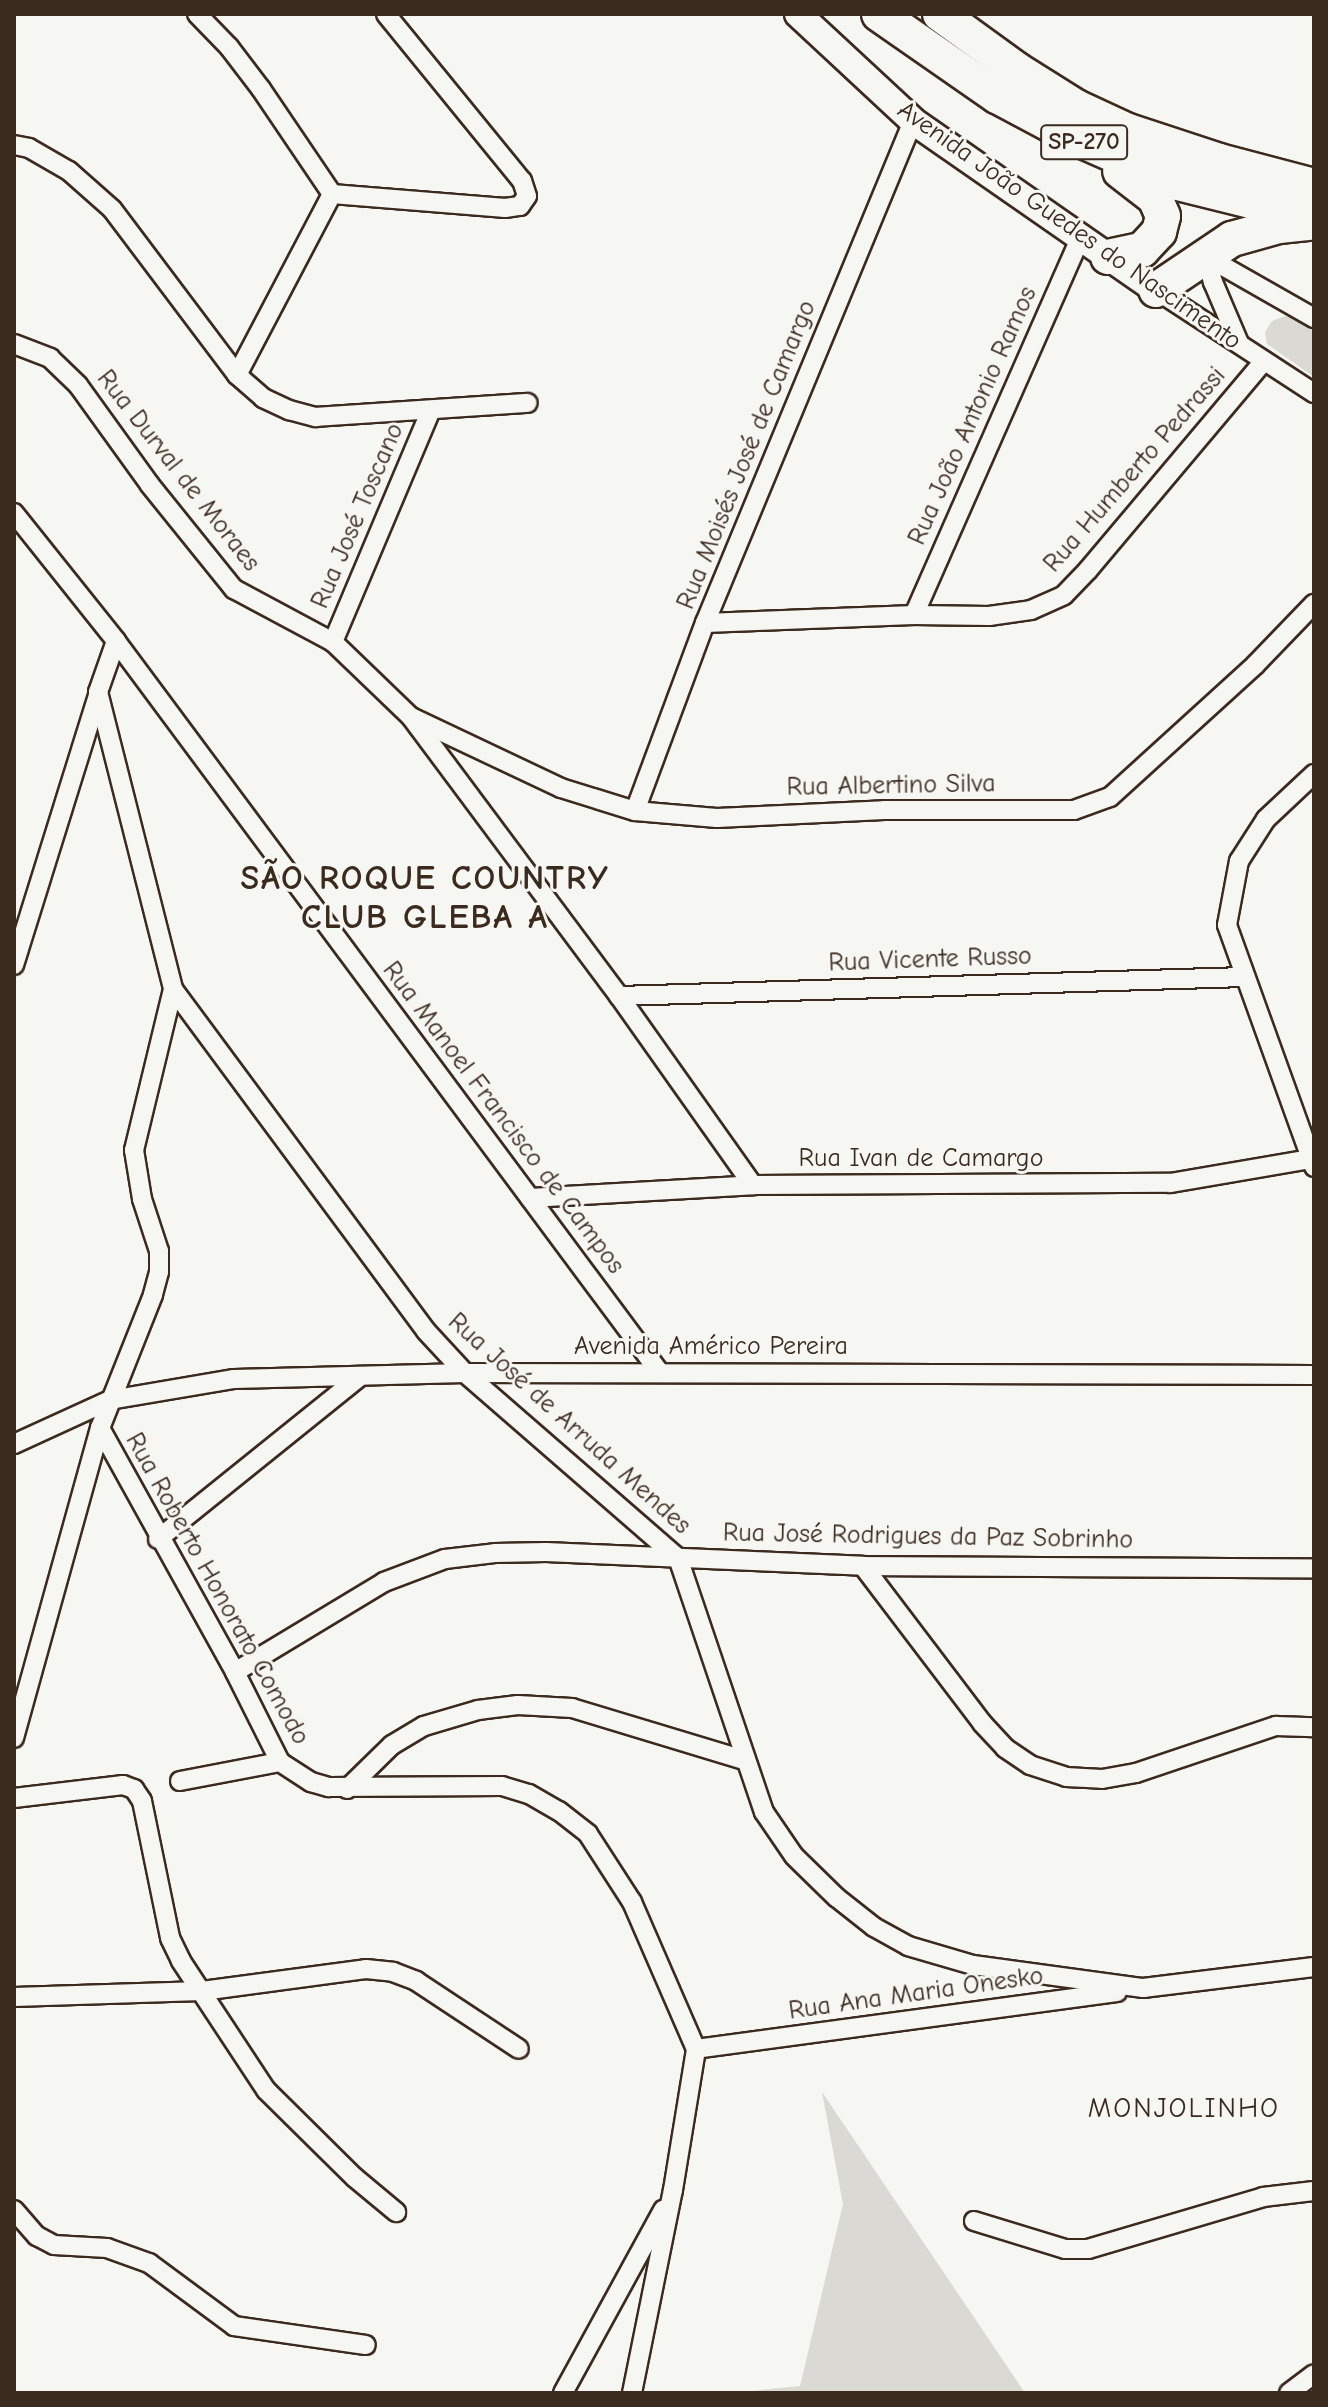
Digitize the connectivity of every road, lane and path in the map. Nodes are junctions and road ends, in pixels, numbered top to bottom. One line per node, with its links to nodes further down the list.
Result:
1 (197, 14): 11 (street)
2 (386, 14): 6 (street)
3 (798, 14): 7 (street, Avenida João Guedes do Nascimento)
4 (879, 14): 8 (highway, SP-270)
5 (940, 14): 10 (highway, SP-270)
6 (403, 22): 11 (street)
7 (913, 121): 13 (street, Avenida João Guedes do Nascimento); 27 (street, Rua Moisés José de Camargo)
8 (1078, 139): 12 (highway, SP-270); 13 (highway)
9 (14, 145): 20 (street)
10 (1314, 186)
11 (332, 194): 20 (street)
12 (1314, 220): 14 (highway)
13 (1094, 248): 15 (street, Avenida João Guedes do Nascimento); 26 (street, Rua João Antonio Ramos)
14 (1207, 257): 15 (highway); 16 (street); 17 (street)
15 (1156, 290): 17 (street, Avenida João Guedes do Nascimento)
16 (1314, 318)
17 (1239, 343): 19 (street, Avenida João Guedes do Nascimento)
18 (14, 344): 29 (street, Rua Durval de Moraes)
19 (1264, 361): 21 (street, Avenida João Guedes do Nascimento); 26 (street, Rua Humberto Pedrassi)
20 (237, 375): 23 (street)
21 (1314, 393)
22 (528, 403): 23 (street)
23 (431, 410): 29 (street, Rua José Toscano)
24 (14, 513): 28 (street, Rua Manoel Francisco de Campos)
25 (1314, 604): 33 (street, Rua Albertino Silva)
26 (914, 615): 27 (street, Rua Humberto Pedrassi)
27 (705, 623): 33 (street, Rua Moisés José de Camargo)
28 (116, 641): 30 (street); 40 (street, Rua Manoel Francisco de Campos)
29 (333, 642): 31 (street, Rua Durval de Moraes)
30 (98, 692): 34 (street); 36 (street, Rua José de Arruda Mendes)
31 (411, 717): 33 (street, Rua Albertino Silva); 37 (street, Rua Durval de Moraes)
32 (1314, 774): 35 (street)
33 (635, 811)
34 (14, 965)
35 (1243, 977): 37 (street, Rua Vicente Russo); 38 (street)
36 (173, 989): 41 (street, Rua José de Arruda Mendes); 45 (street, Rua Roberto Honorato Comodo)
37 (619, 996): 39 (street, Rua Durval de Moraes)
38 (1312, 1163): 39 (street, Rua Ivan de Camargo)
39 (753, 1185): 40 (street, Rua Ivan de Camargo)
40 (530, 1198): 42 (street, Rua Manoel Francisco de Campos)
41 (465, 1373): 42 (street, Avenida Américo Pereira); 44 (street, Avenida Américo Pereira); 49 (street, Rua José de Arruda Mendes)
42 (660, 1373): 43 (street, Avenida Américo Pereira)
43 (1314, 1375)
44 (358, 1378): 45 (street, Avenida Américo Pereira); 48 (street)
45 (110, 1400): 46 (street, Rua Roberto Honorato Comodo); 47 (street, Avenida Américo Pereira)
46 (100, 1428): 48 (street, Rua Roberto Honorato Comodo); 54 (street)
47 (14, 1444)
48 (158, 1539): 52 (street, Rua Roberto Honorato Comodo)
49 (678, 1558): 50 (street, Rua José Rodrigues da Paz Sobrinho); 52 (street, Rua José Rodrigues da Paz Sobrinho); 55 (street, Rua José de Arruda Mendes)
50 (863, 1566): 51 (street, Rua José Rodrigues da Paz Sobrinho); 53 (street)
51 (1314, 1568)
52 (235, 1672): 56 (street, Rua Roberto Honorato Comodo)
53 (1314, 1727)
54 (14, 1738)
55 (744, 1760): 58 (street); 61 (street, Rua José de Arruda Mendes)
56 (280, 1762): 57 (street); 58 (street, Rua Roberto Honorato Comodo)
57 (180, 1781)
58 (347, 1789): 65 (street, Rua Roberto Honorato Comodo)
59 (14, 1798): 62 (street)
60 (1314, 1967): 61 (street, Rua José de Arruda Mendes)
61 (1143, 1988): 65 (street, Rua Ana Maria Onesko)
62 (202, 1991): 63 (street); 64 (street); 69 (street)
63 (14, 1997)
64 (519, 2049)
65 (696, 2049): 66 (street)
66 (673, 2190): 73 (street); 74 (street)
67 (1314, 2191): 70 (street)
68 (14, 2210): 71 (street)
69 (396, 2212)
70 (974, 2221)
71 (366, 2345)
72 (1314, 2374): 75 (street)
73 (563, 2393)
74 (632, 2393)
75 (1289, 2393)

